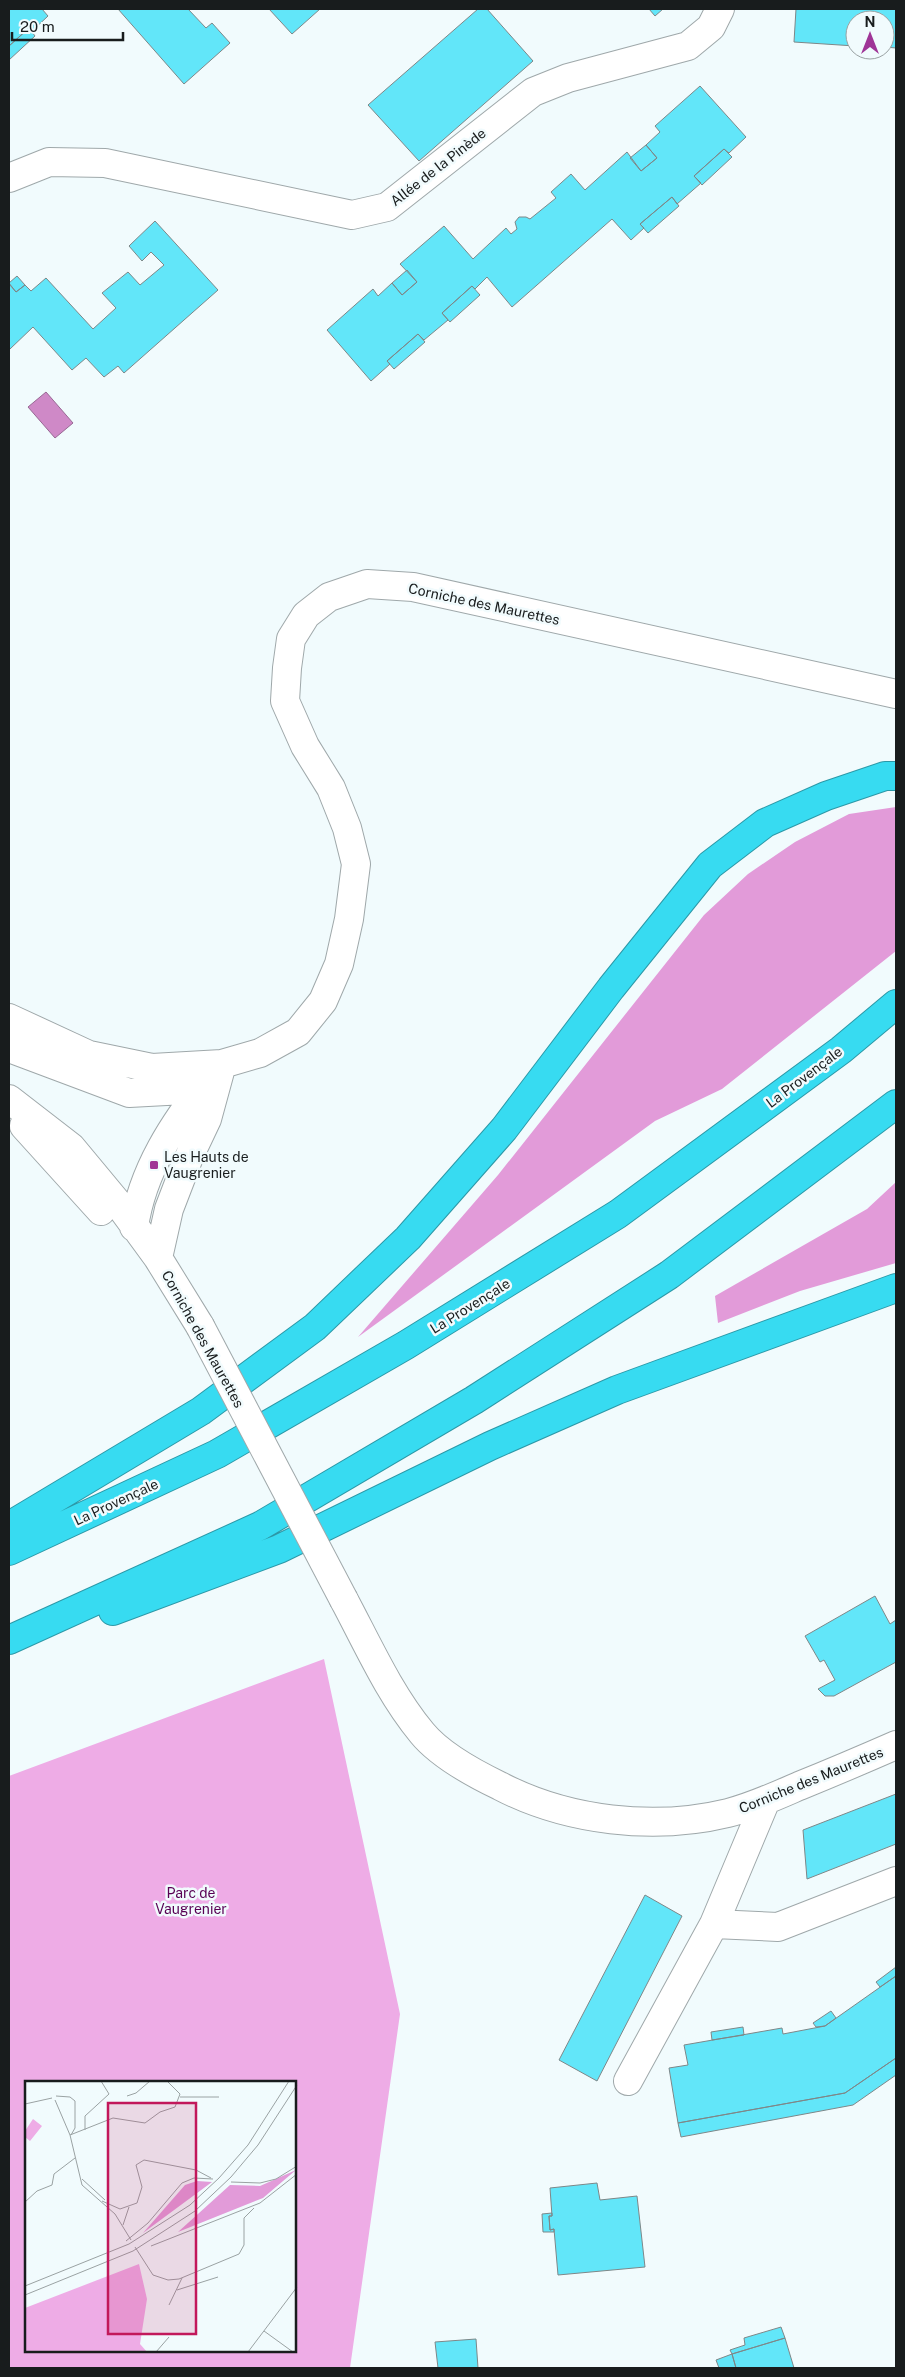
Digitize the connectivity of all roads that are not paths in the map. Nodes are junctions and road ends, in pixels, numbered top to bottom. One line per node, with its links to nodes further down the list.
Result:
1 (720, 9): 2 (street, Allée de la Pinède)
2 (9, 178)
3 (896, 694): 8 (street, Corniche des Maurettes)
4 (896, 776): 15 (highway)
5 (896, 1004): 16 (highway, La Provençale)
6 (9, 1018): 8 (street)
7 (9, 1048): 8 (street)
8 (222, 1064): 12 (street); 13 (street, Corniche des Maurettes)
9 (9, 1099): 12 (street)
10 (896, 1104): 17 (highway)
11 (9, 1108): 13 (street)
12 (134, 1227): 13 (street)
13 (158, 1258): 20 (street, Corniche des Maurettes, bridge)
14 (896, 1288): 18 (highway)
15 (9, 1526)
16 (9, 1551)
17 (9, 1640)
18 (9, 1651)
19 (896, 1745): 20 (street, Corniche des Maurettes)
20 (766, 1800): 22 (street)
21 (896, 1881): 22 (street)
22 (714, 1924): 23 (street)
23 (628, 2081)

